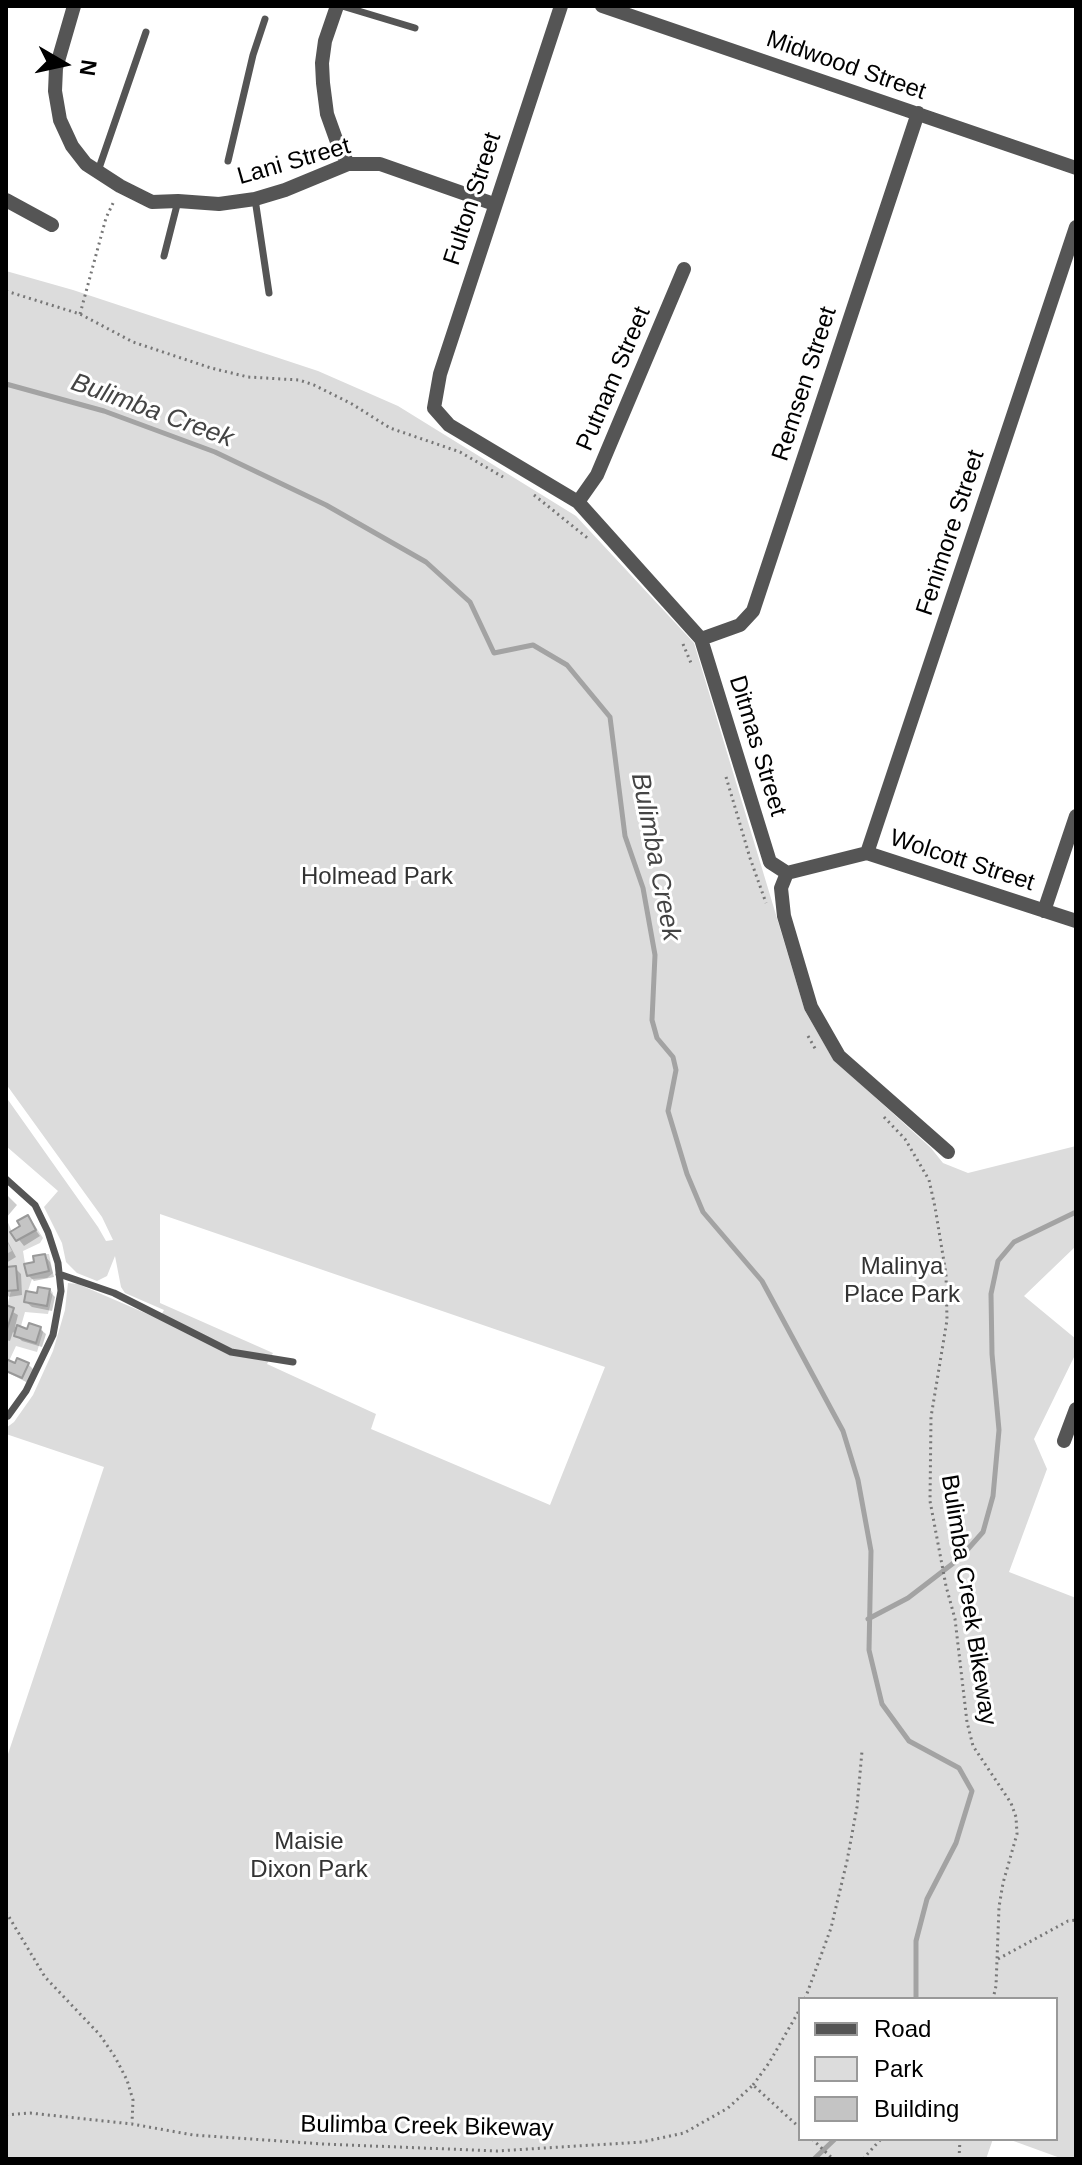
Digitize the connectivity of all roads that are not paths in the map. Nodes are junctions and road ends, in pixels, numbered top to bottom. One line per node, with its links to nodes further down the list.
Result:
1 (74, 6): 12 (street, Lani Street)
2 (339, 6): 6 (lane); 10 (street)
3 (561, 6): 16 (street, Fulton Street)
4 (602, 6): 8 (street, Midwood Street)
5 (265, 19): 9 (lane)
6 (415, 28)
7 (146, 32): 12 (lane)
8 (918, 113): 11 (street, Midwood Street); 24 (street, Remsen Street)
9 (228, 161)
10 (348, 164): 13 (street, Lani Street); 16 (street, Lani Street)
11 (1076, 168)
12 (97, 173): 15 (street, Lani Street)
13 (255, 199): 15 (street, Lani Street); 21 (lane)
14 (6, 200): 17 (street)
15 (178, 201): 19 (lane)
16 (494, 204): 22 (street, Fulton Street)
17 (52, 225)
18 (1076, 227): 26 (street, Fenimore Street)
19 (164, 256)
20 (684, 269): 23 (street, Putnam Street)
21 (269, 293)
22 (434, 408): 23 (street, Ditmas Street)
23 (578, 502): 24 (street, Ditmas Street)
24 (701, 639): 27 (street, Ditmas Street)
25 (1076, 816): 28 (street)
26 (867, 853): 27 (street, Wolcott Street); 28 (street, Wolcott Street)
27 (787, 873): 30 (street)
28 (1044, 911): 29 (street, Wolcott Street)
29 (1076, 921)
30 (948, 1152)
31 (6, 1179): 32 (lane)
32 (59, 1274): 33 (lane); 35 (lane)
33 (293, 1362)
34 (1076, 1409): 36 (street)
35 (8, 1416)
36 (1064, 1441)

